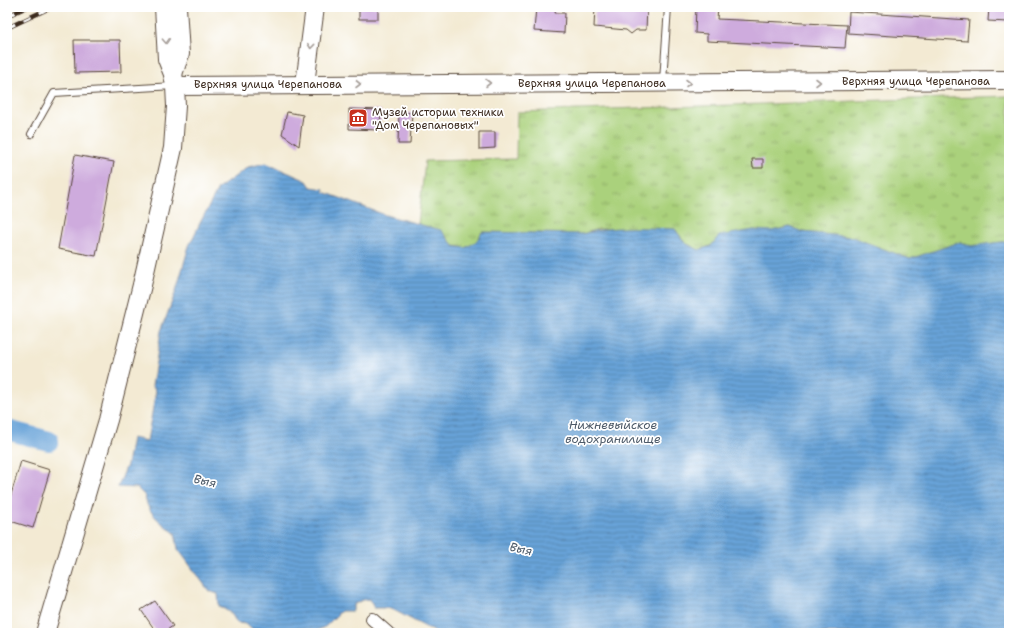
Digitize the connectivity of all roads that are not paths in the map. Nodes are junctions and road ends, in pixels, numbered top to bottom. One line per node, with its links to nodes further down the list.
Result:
1 (164, 7): 5 (main road, one-way to 5)
2 (177, 7): 5 (main road)
3 (314, 7): 8 (main road, one-way to 8)
4 (668, 7): 7 (lane)
5 (174, 80): 8 (main road, Верхняя улица Черепанова); 9 (lane); 11 (main road)
6 (1009, 80): 7 (main road, Верхняя улица Черепанова, one-way to 6)
7 (663, 83): 8 (main road, Верхняя улица Черепанова, one-way to 7)
8 (306, 84)
9 (31, 134)
10 (372, 619): 12 (street)
11 (45, 633)
12 (388, 633)

